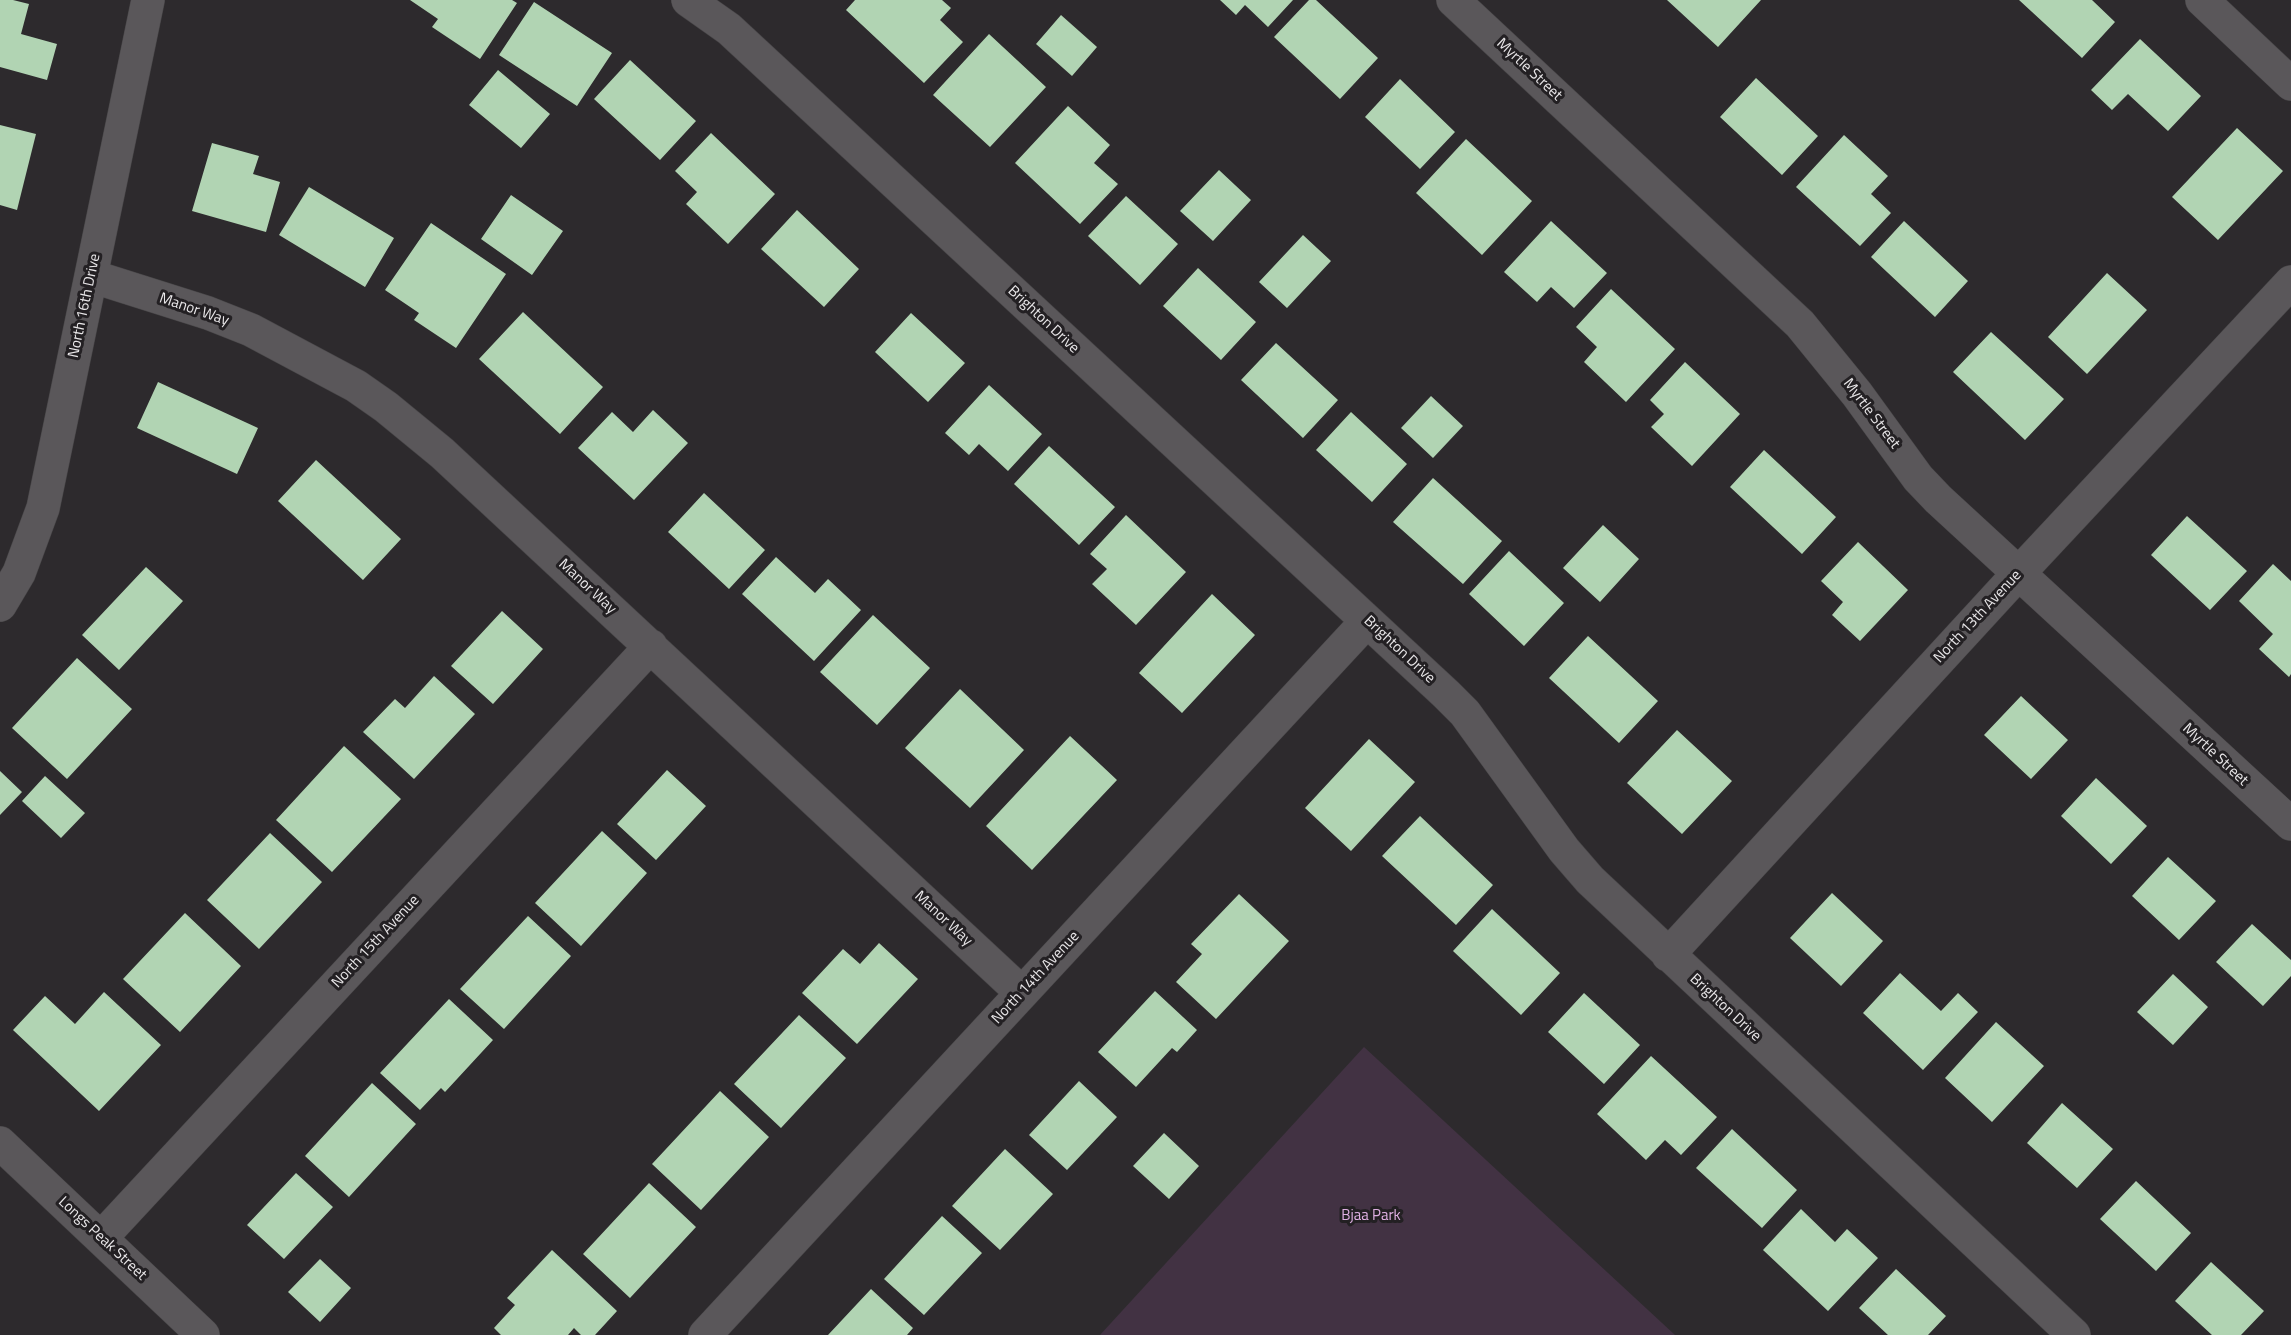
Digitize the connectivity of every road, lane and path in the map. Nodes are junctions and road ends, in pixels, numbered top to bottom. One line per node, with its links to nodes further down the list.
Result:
1 (148, 0): 6 (street, North 16th Drive)
2 (688, 0): 10 (street, Brighton Drive)
3 (1453, 0): 8 (street, Myrtle Street)
4 (2202, 0): 5 (street)
5 (2291, 84)
6 (91, 276): 9 (street, North 16th Drive); 11 (street, Manor Way)
7 (2291, 282): 8 (street, North 13th Avenue)
8 (2018, 574): 12 (street, Myrtle Street); 13 (street, North 13th Avenue)
9 (0, 605)
10 (1367, 621): 13 (street, Brighton Drive); 14 (street, North 14th Avenue)
11 (651, 646): 14 (street, Manor Way); 16 (street, North 15th Avenue)
12 (2291, 824)
13 (1668, 955): 19 (street, Brighton Drive)
14 (1022, 993): 18 (street, North 14th Avenue)
15 (0, 1143): 16 (street, Longs Peak Street)
16 (101, 1238): 17 (street, Longs Peak Street)
17 (204, 1335)
18 (705, 1335)
19 (2074, 1335)

